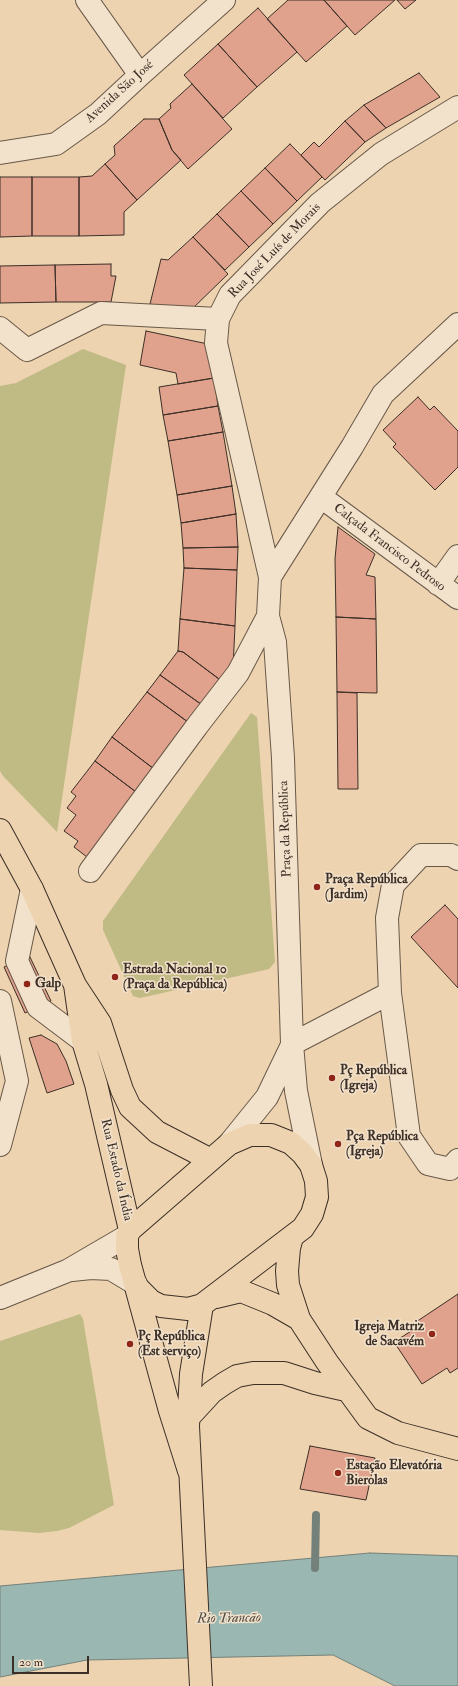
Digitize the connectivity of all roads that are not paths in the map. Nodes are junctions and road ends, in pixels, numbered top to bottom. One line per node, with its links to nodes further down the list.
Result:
1 (87, 0): 3 (street)
2 (224, 0): 3 (street, Avenida São José)
3 (140, 75): 5 (street, Avenida São José)
4 (458, 107): 6 (street, Rua José Luís de Morais)
5 (0, 153)
6 (218, 319): 8 (street); 12 (street, Rua José Luís de Morais)
7 (458, 324): 9 (street, Praça da República)
8 (0, 328)
9 (321, 497): 12 (street, Praça da República); 13 (street, Calçada Francisco Pedroso)
10 (458, 556): 13 (street)
11 (458, 571): 13 (street)
12 (270, 577): 15 (street, Praça da República)
13 (438, 584): 14 (street, Calçada Francisco Pedroso)
14 (458, 598)
15 (268, 616): 18 (street, Praça da República); 24 (street, Praça da República)
16 (0, 830): 19 (main road, Rua Estado da Índia)
17 (458, 860): 21 (street)
18 (90, 871)
19 (32, 889): 20 (main road, Rua Estado da Índia); 23 (street)
20 (75, 985): 23 (main road, Rua Estado da Índia); 27 (main road, Rua Estado da Índia)
21 (390, 994): 24 (street); 28 (street)
22 (0, 1001): 26 (street)
23 (83, 1041): 31 (main road, Rua Estado da Índia)
24 (292, 1044): 25 (street, Praça da República); 29 (street, Praça da República)
25 (228, 1144): 27 (main road, Praça da República); 29 (main road, Praça da República)
26 (0, 1145)
27 (209, 1159): 31 (main road, Praça da República)
28 (458, 1160)
29 (311, 1165): 30 (main road, Praça da República)
30 (298, 1232): 35 (main road); 36 (main road)
31 (128, 1233): 32 (street); 33 (main road, Rua Estado da Índia)
32 (67, 1271): 33 (street); 34 (street)
33 (136, 1285): 35 (main road); 40 (main road, Rua Estado da Índia)
34 (0, 1298)
35 (208, 1302): 36 (main road); 38 (main road)
36 (299, 1319): 37 (main road)
37 (346, 1390): 38 (main road); 39 (main road)
38 (189, 1417): 40 (main road)
39 (458, 1449)
40 (190, 1471): 41 (main road)
41 (201, 1686)

